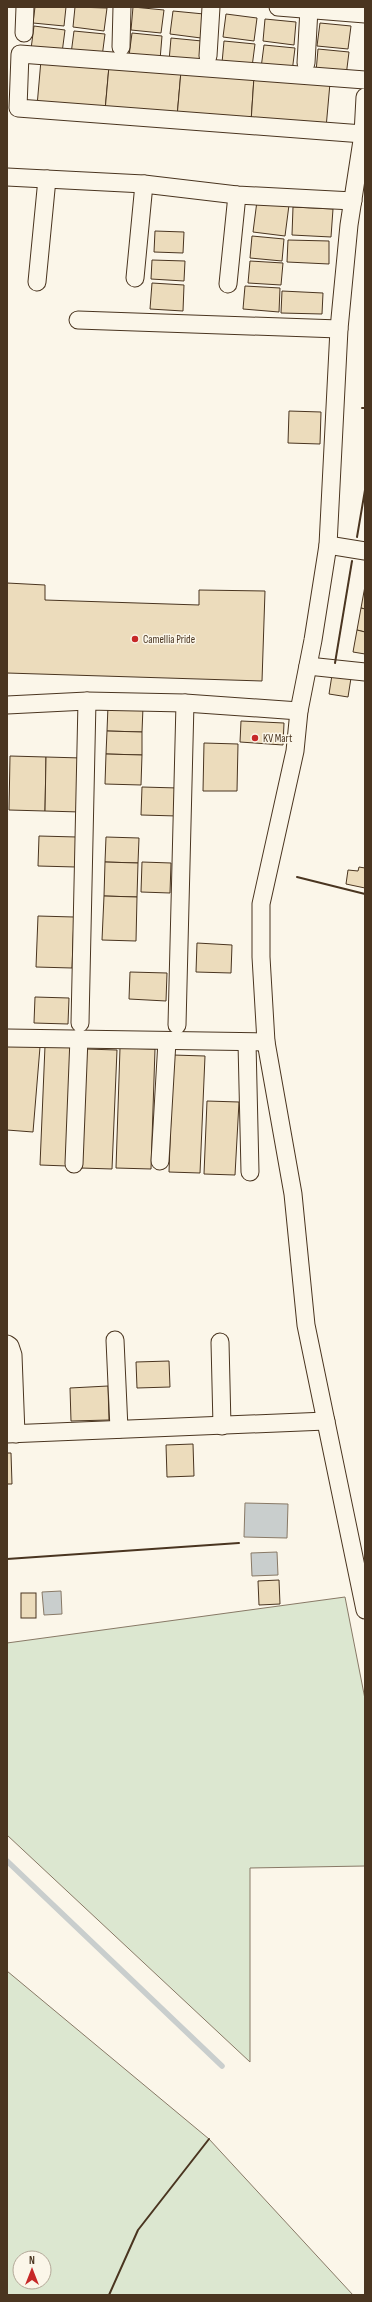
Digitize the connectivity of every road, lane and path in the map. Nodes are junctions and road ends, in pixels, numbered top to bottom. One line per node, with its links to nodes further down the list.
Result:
1 (25, 7): 7 (street)
2 (122, 7): 8 (street)
3 (211, 7): 9 (street)
4 (278, 7): 5 (street)
5 (309, 9): 6 (street); 10 (street)
6 (365, 14)
7 (24, 33)
8 (121, 47)
9 (208, 56)
10 (306, 63)
11 (365, 80): 13 (street)
12 (365, 96): 13 (street)
13 (363, 134): 14 (street)
14 (362, 164): 19 (street)
15 (7, 177): 16 (street)
16 (47, 179): 17 (street); 21 (street)
17 (144, 184): 18 (street); 20 (street)
18 (237, 194): 19 (street); 22 (street)
19 (353, 201): 24 (street)
20 (135, 278)
21 (37, 282)
22 (228, 284)
23 (78, 320): 24 (street)
24 (339, 329): 25 (street)
25 (328, 545): 26 (street); 27 (street)
26 (365, 551)
27 (308, 666): 28 (street); 32 (street)
28 (365, 672)
29 (87, 702): 30 (street); 31 (street); 34 (street)
30 (186, 703): 32 (street); 33 (street)
31 (7, 705)
32 (299, 711): 37 (street)
33 (177, 1026)
34 (79, 1030): 35 (street); 36 (street); 40 (street)
35 (7, 1038)
36 (167, 1041): 38 (street); 39 (street)
37 (266, 1042): 38 (street); 45 (street)
38 (247, 1043): 41 (street)
39 (160, 1161)
40 (74, 1164)
41 (250, 1172)
42 (115, 1340): 47 (street)
43 (220, 1342): 46 (street)
44 (7, 1344): 48 (street)
45 (326, 1421): 46 (street); 49 (street)
46 (222, 1426): 47 (street)
47 (119, 1429): 48 (street)
48 (11, 1434)
49 (365, 1610)

